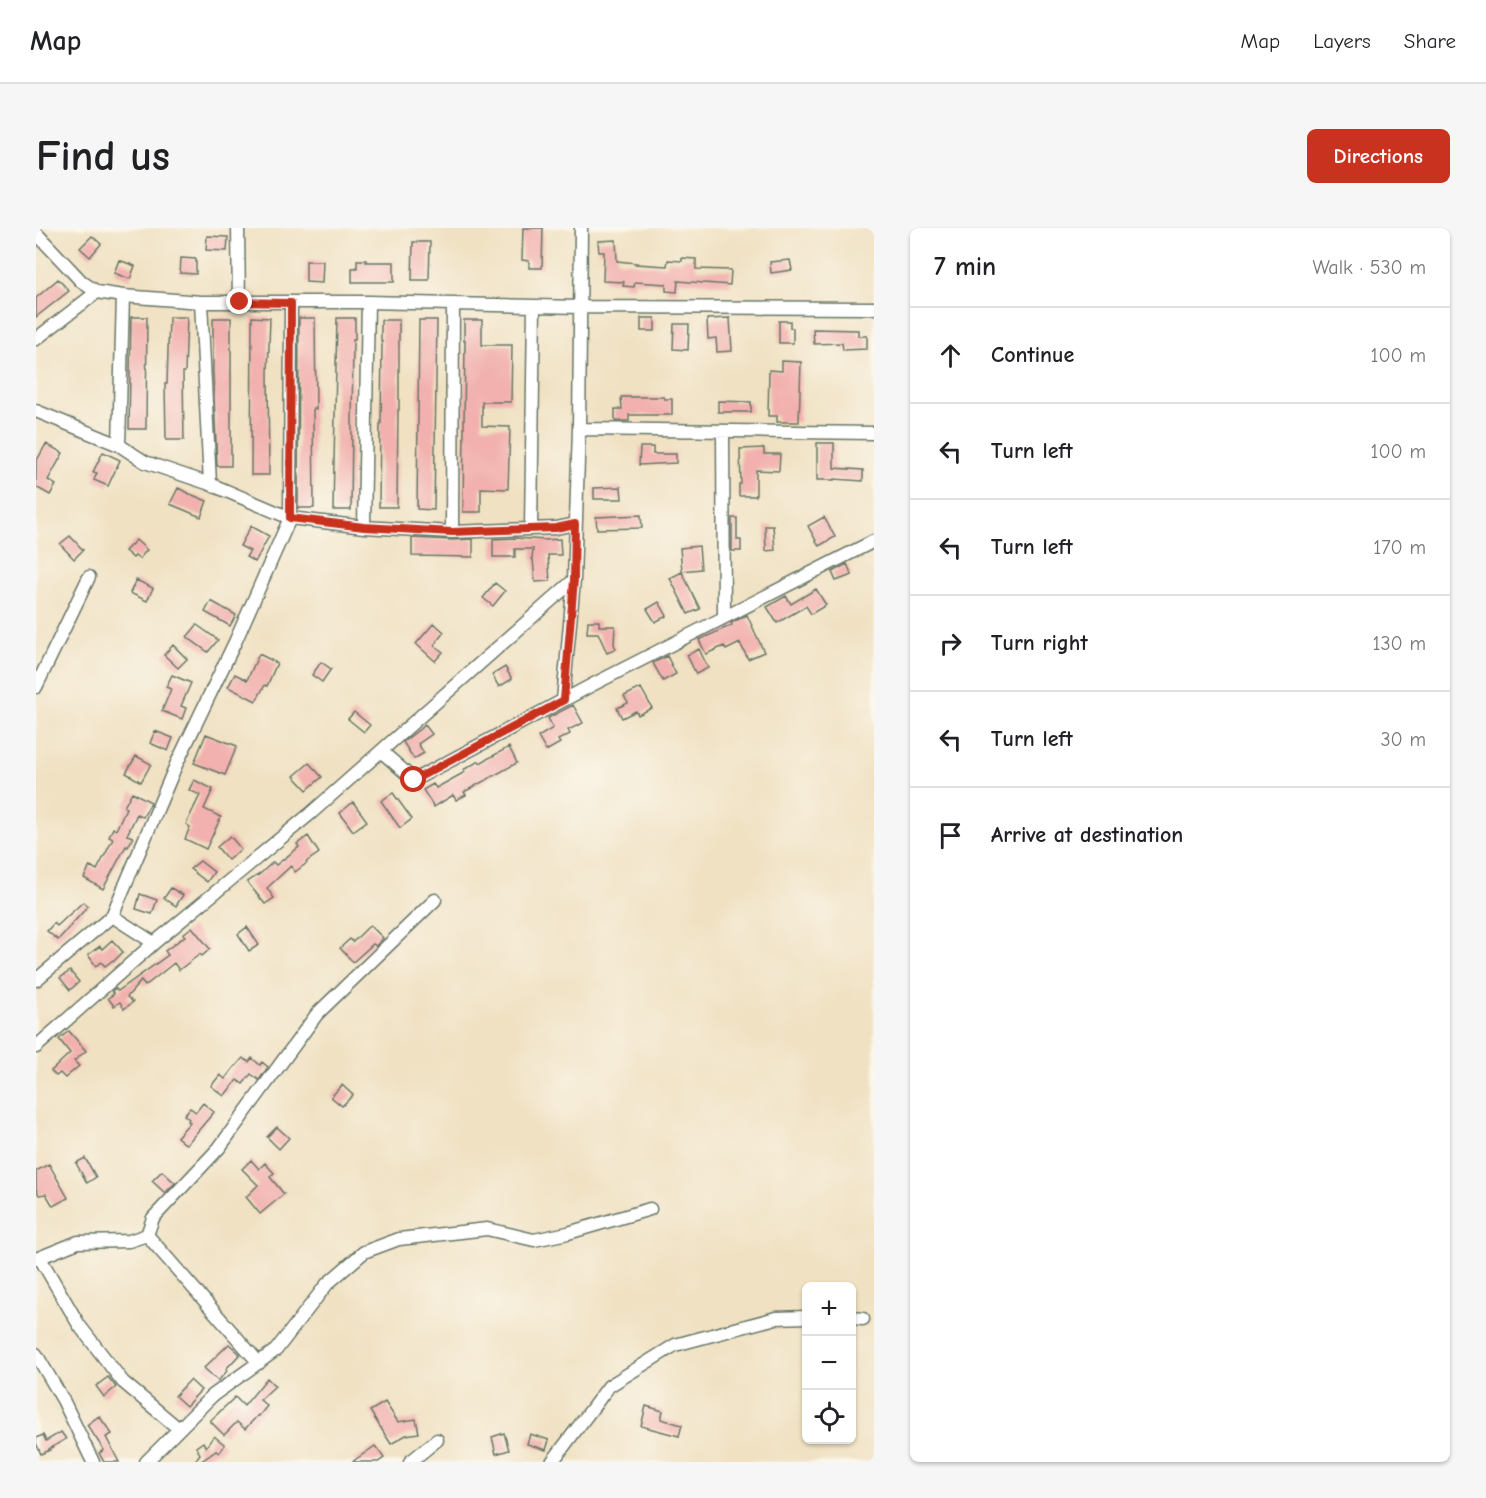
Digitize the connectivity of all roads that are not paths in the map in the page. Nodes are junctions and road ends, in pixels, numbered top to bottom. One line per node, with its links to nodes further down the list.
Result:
1 (238, 228): 7 (street)
2 (581, 228): 12 (street)
3 (36, 233): 4 (street)
4 (98, 292): 5 (street); 14 (street)
5 (123, 296): 6 (street); 19 (street)
6 (201, 302): 7 (street); 20 (street)
7 (240, 302): 9 (street)
8 (368, 302): 9 (street); 10 (street); 23 (street)
9 (291, 303): 21 (street)
10 (453, 304): 11 (street); 25 (street)
11 (534, 306): 12 (street); 24 (street)
12 (580, 307): 13 (street); 16 (street)
13 (874, 308)
14 (36, 339)
15 (36, 411): 19 (street)
16 (579, 429): 17 (street); 22 (street)
17 (723, 431): 18 (street); 29 (street)
18 (874, 433)
19 (119, 444): 20 (street)
20 (210, 484): 21 (street)
21 (290, 518): 23 (street); 34 (street)
22 (575, 524): 24 (street); 28 (street)
23 (364, 527): 25 (street)
24 (531, 529): 25 (street)
25 (452, 532)
26 (874, 541): 29 (street)
27 (88, 577): 30 (street)
28 (574, 580): 31 (street); 32 (street)
29 (724, 617): 31 (street)
30 (36, 687)
31 (564, 700): 32 (street)
32 (381, 751): 35 (street)
33 (435, 900): 39 (street)
34 (112, 916): 35 (street); 36 (street)
35 (154, 943): 37 (street)
36 (36, 980)
37 (36, 1047)
38 (650, 1209): 43 (street)
39 (147, 1235): 40 (street); 43 (street)
40 (38, 1258): 44 (street)
41 (802, 1317): 49 (street)
42 (36, 1354): 46 (street)
43 (259, 1363): 44 (street)
44 (179, 1429): 47 (street)
45 (437, 1440): 48 (street)
46 (93, 1462)
47 (146, 1462)
48 (410, 1462)
49 (552, 1462)

